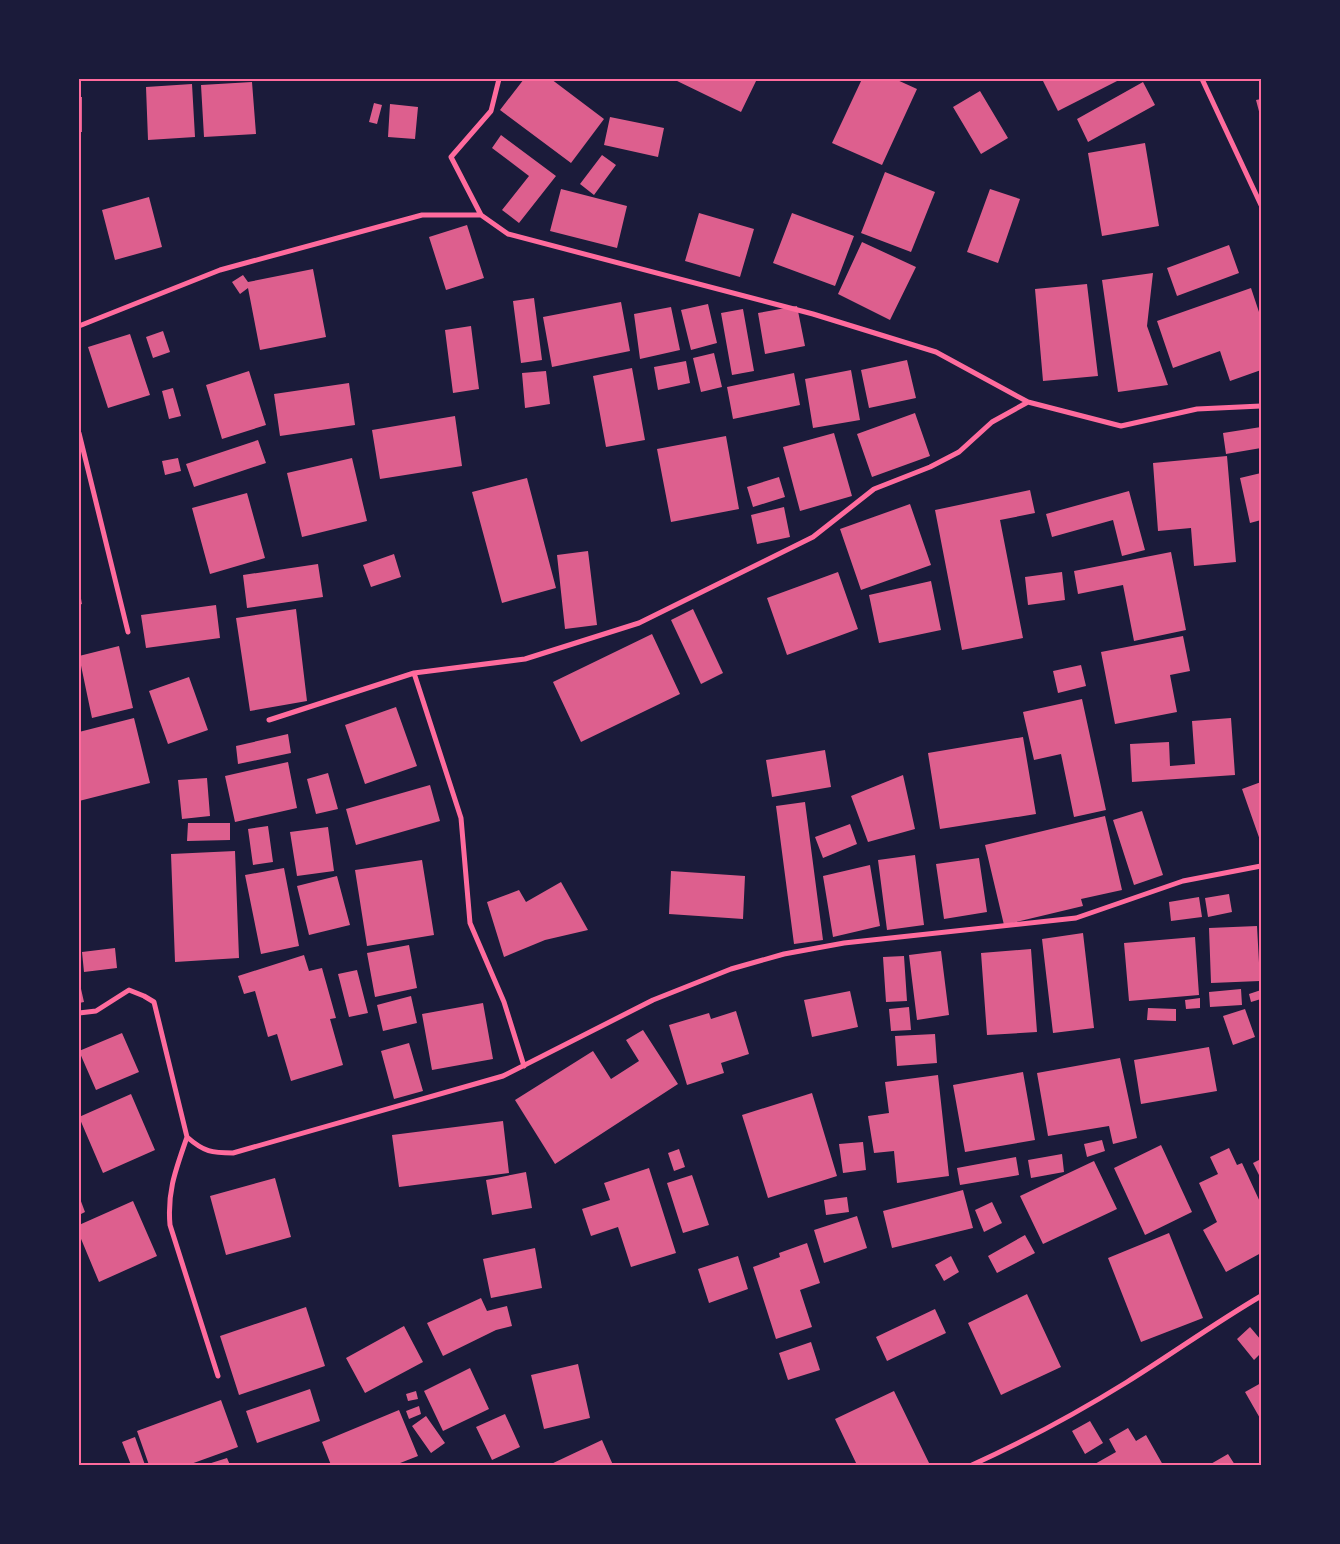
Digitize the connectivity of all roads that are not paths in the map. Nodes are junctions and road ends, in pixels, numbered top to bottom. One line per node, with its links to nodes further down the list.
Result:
1 (500, 79): 4 (street)
2 (1202, 79): 3 (street)
3 (1261, 205)
4 (481, 215): 5 (street); 6 (street)
5 (79, 326)
6 (1028, 402): 7 (street); 10 (street)
7 (1261, 406)
8 (79, 433): 9 (street)
9 (128, 632)
10 (414, 673): 11 (street); 14 (street)
11 (269, 720)
12 (1261, 866): 14 (street)
13 (79, 1013): 15 (street)
14 (524, 1066): 15 (street)
15 (187, 1137): 17 (street)
16 (1261, 1296): 18 (street)
17 (218, 1376)
18 (972, 1465)

